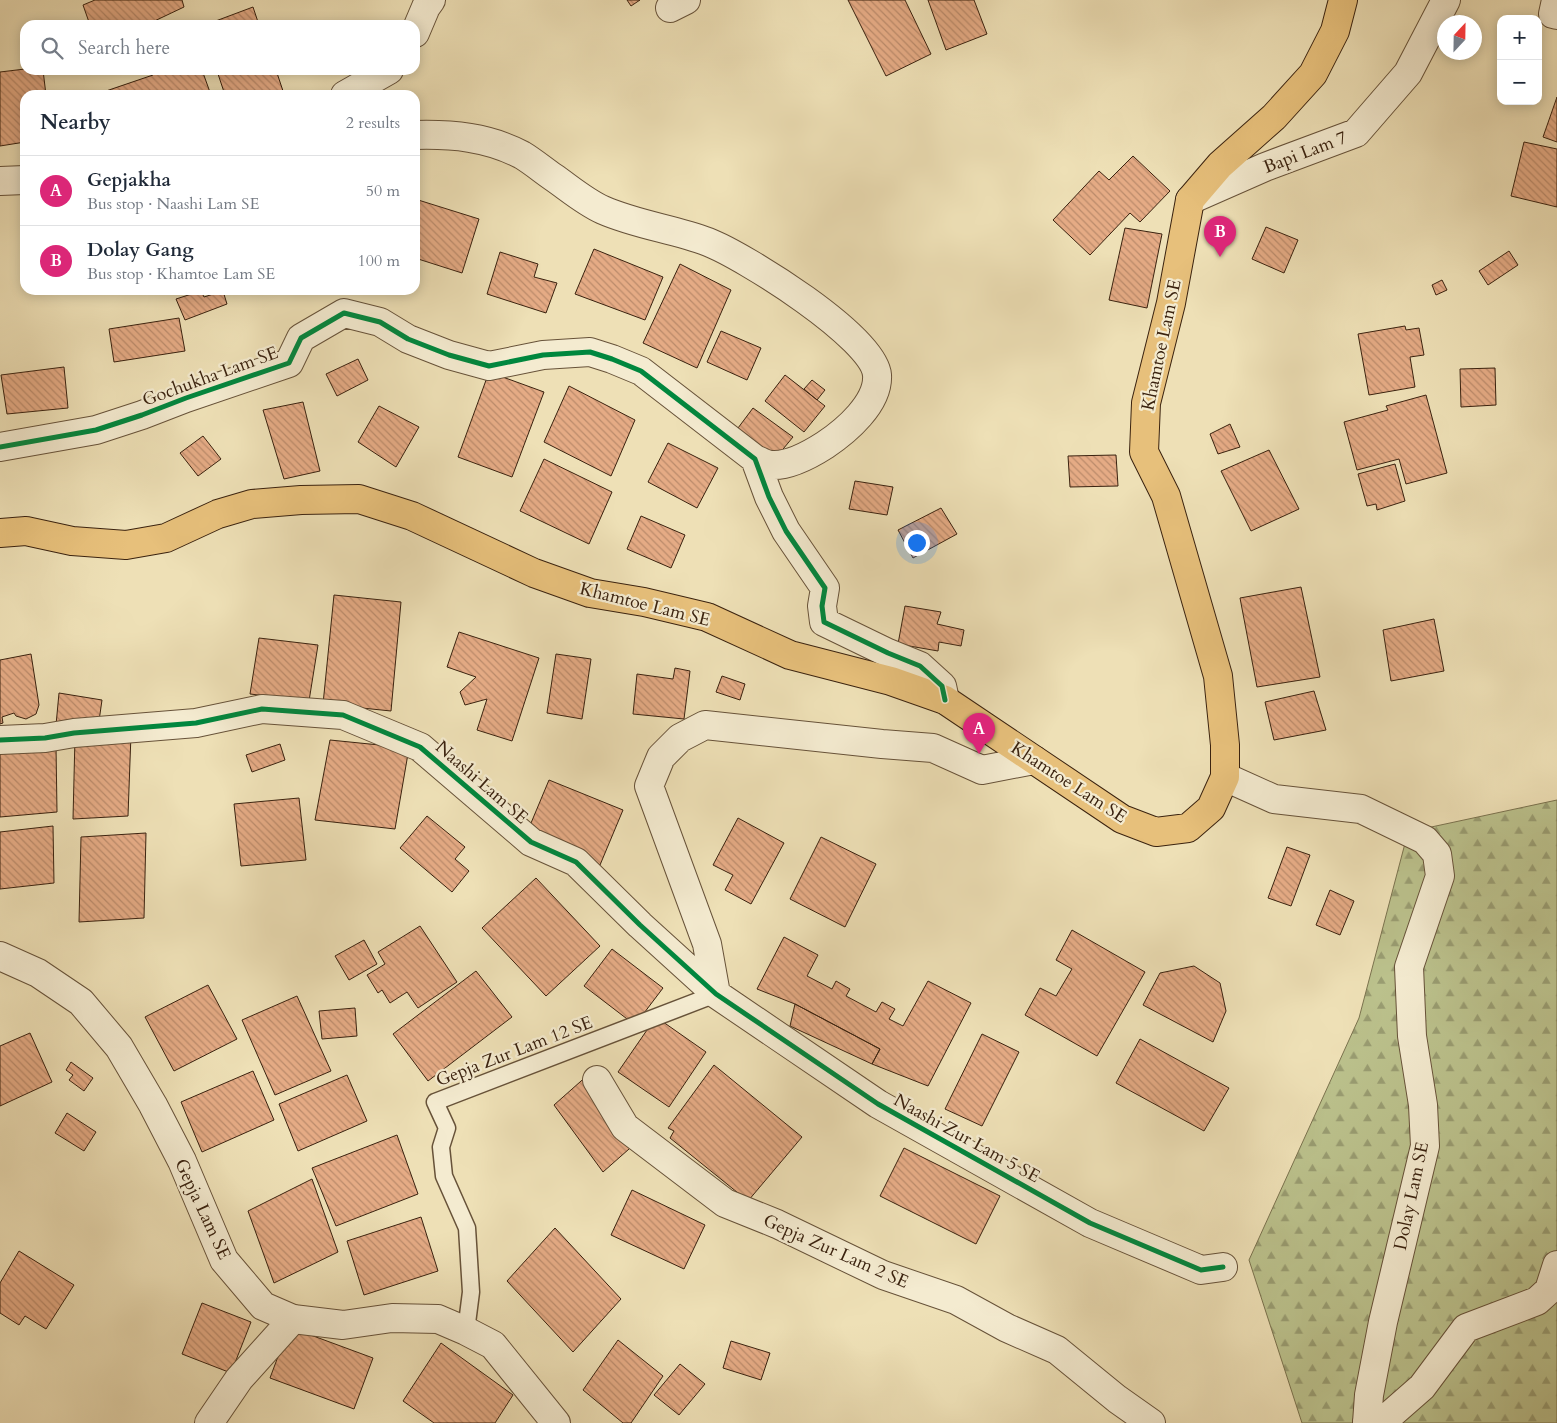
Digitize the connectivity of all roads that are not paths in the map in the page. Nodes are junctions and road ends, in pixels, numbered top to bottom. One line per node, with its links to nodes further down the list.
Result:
1 (1343, 0): 12 (main road)
2 (1446, 0): 12 (street, Bapi Lam 7)
3 (1556, 0): 5 (street)
4 (422, 2): 6 (street)
5 (1557, 15)
6 (418, 20)
7 (380, 75): 8 (street)
8 (354, 90)
9 (420, 135): 14 (street)
10 (20, 180): 11 (street)
11 (0, 181)
12 (1190, 200): 19 (main road, Khamtoe Lam SE)
13 (0, 447): 14 (street, Gochukha Lam SE)
14 (754, 459): 16 (street)
15 (0, 533): 16 (main road, Khamtoe Lam SE)
16 (946, 700): 18 (main road, Khamtoe Lam SE)
17 (0, 740): 21 (street, Naashi Lam SE)
18 (1034, 760): 19 (main road, Khamtoe Lam SE); 21 (street)
19 (1225, 777): 30 (street, Dolay Lam SE)
20 (0, 956): 25 (street, Gepja Lam SE)
21 (716, 994): 24 (street, Naashi Zur Lam 5 SE); 26 (lane, Gepja Zur Lam 12 SE)
22 (597, 1080): 29 (street, Gepja Zur Lam 2 SE)
23 (1557, 1264): 30 (street, Dolay Lam SE)
24 (1223, 1267)
25 (293, 1319): 26 (street, Gepja Lam SE); 27 (street)
26 (466, 1331): 28 (street, Gepja Lam SE)
27 (209, 1423)
28 (556, 1423)
29 (1151, 1423)
30 (1367, 1423)

